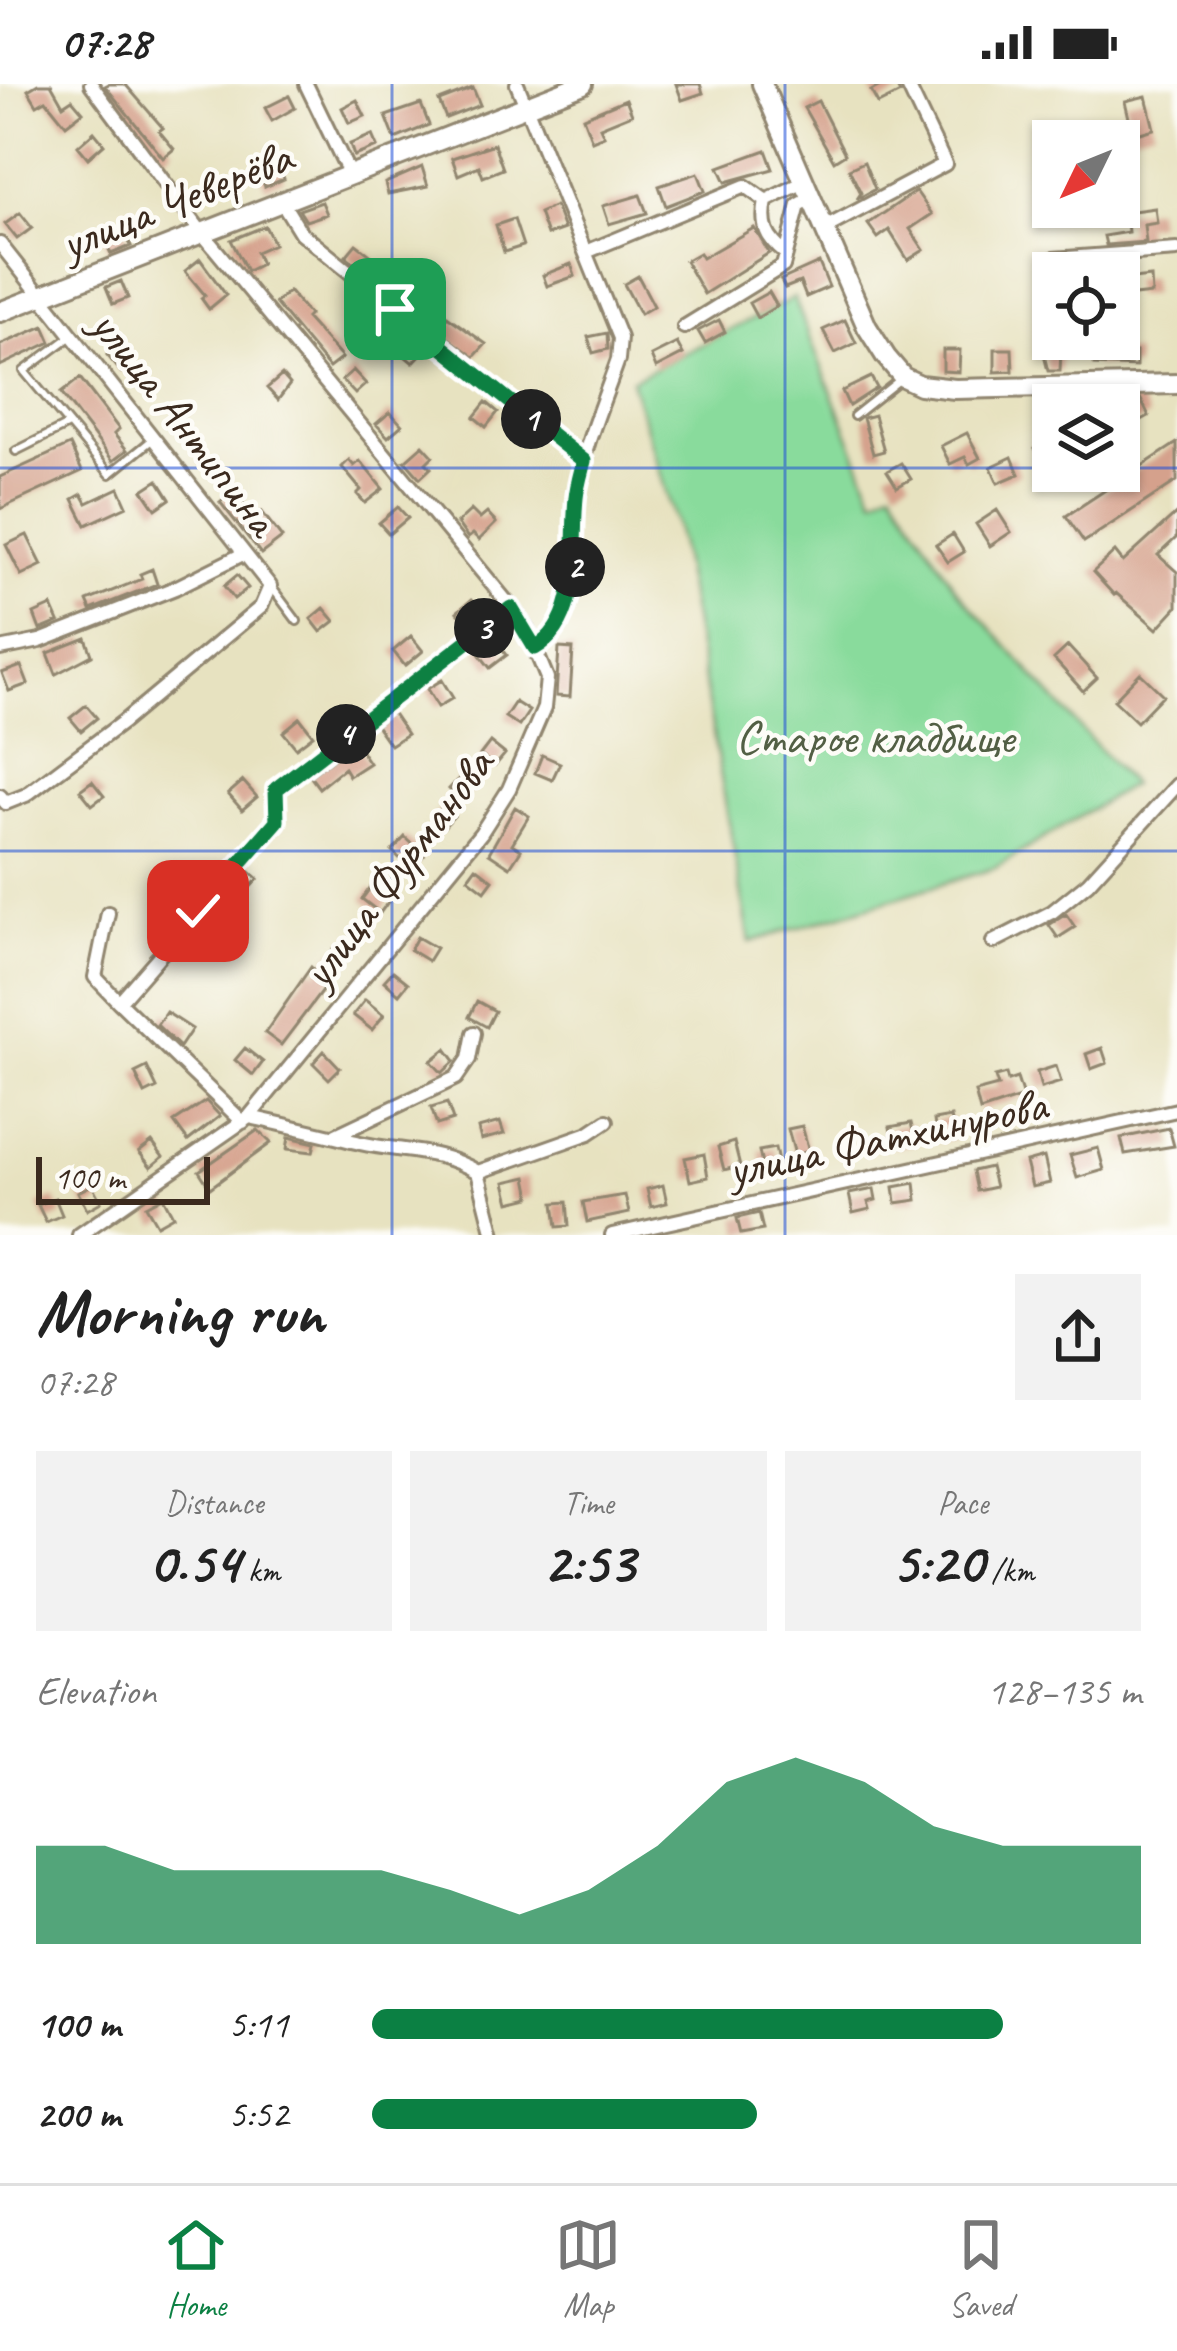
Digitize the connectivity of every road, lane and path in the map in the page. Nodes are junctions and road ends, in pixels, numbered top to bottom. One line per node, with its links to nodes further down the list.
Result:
1 (91, 84): 13 (street, улица Фурманова)
2 (306, 84): 8 (street)
3 (517, 84): 7 (street)
4 (584, 84): 7 (street, улица Чеверёва)
5 (762, 84): 9 (street)
6 (907, 84): 12 (street)
7 (527, 106): 8 (street, улица Чеверёва); 16 (street)
8 (350, 172): 11 (street, улица Чеверёва)
9 (810, 189): 10 (street); 12 (street); 18 (street)
10 (766, 201): 16 (street); 18 (street)
11 (282, 202): 13 (street, улица Чеверёва); 29 (street)
12 (827, 227): 23 (street)
13 (202, 233): 19 (street, улица Чеверёва); 32 (street, улица Фурманова)
14 (0, 244): 19 (street, улица Антипина)
15 (1177, 250): 17 (street)
16 (586, 252): 29 (street)
17 (1140, 253)
18 (786, 254): 21 (street)
19 (41, 296): 20 (street, улица Чеверёва); 22 (street, улица Антипина)
20 (0, 312)
21 (684, 327)
22 (70, 338): 26 (lane); 27 (street, улица Антипина)
23 (903, 377): 24 (street); 25 (lane)
24 (1177, 384)
25 (854, 416)
26 (68, 424): 27 (lane); 28 (lane)
27 (153, 439): 30 (street, улица Антипина)
28 (16, 451)
29 (584, 461): 34 (street)
30 (243, 554): 31 (street, улица Антипина); 35 (street)
31 (271, 586): 33 (lane, улица Антипина); 37 (street, улица Антипина)
32 (511, 608): 34 (street, улица Фурманова); 40 (street)
33 (298, 621)
34 (535, 648): 43 (street, улица Фурманова)
35 (0, 649)
36 (1177, 785): 39 (street)
37 (0, 796)
38 (108, 913): 40 (street)
39 (993, 942)
40 (119, 1002): 43 (street)
41 (474, 1033): 45 (street)
42 (1177, 1111): 49 (street, улица Фатхинурова)
43 (246, 1119): 45 (street); 47 (street, улица Фурманова)
44 (607, 1121): 46 (street)
45 (334, 1135): 46 (street)
46 (478, 1172): 48 (street)
47 (79, 1235)
48 (494, 1235)
49 (612, 1235)

